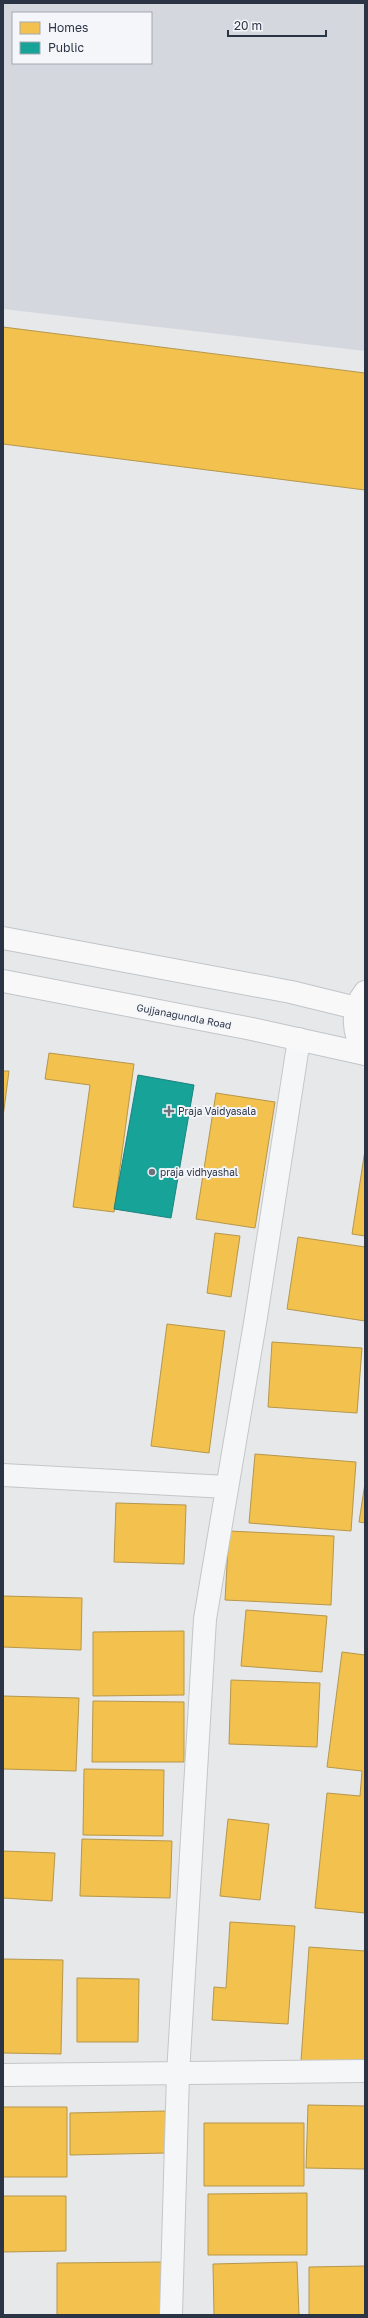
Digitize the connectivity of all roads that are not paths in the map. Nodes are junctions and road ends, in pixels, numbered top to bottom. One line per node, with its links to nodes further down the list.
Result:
1 (3, 938): 3 (main road)
2 (3, 981): 4 (main road, Gujjanagundla Road)
3 (361, 1000): 5 (main road)
4 (299, 1039): 5 (main road, Gujjanagundla Road); 7 (street)
5 (365, 1054)
6 (3, 1475): 7 (street)
7 (227, 1487): 9 (street)
8 (365, 2072): 9 (street)
9 (178, 2074): 10 (street); 11 (street)
10 (3, 2075)
11 (171, 2315)

